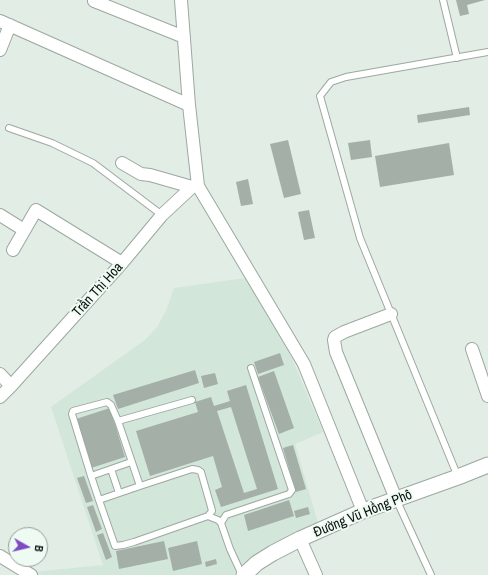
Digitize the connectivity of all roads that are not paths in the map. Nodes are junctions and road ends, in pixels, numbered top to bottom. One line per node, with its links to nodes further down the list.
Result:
1 (181, 0): 5 (street)
2 (443, 0): 8 (lane)
3 (94, 1): 5 (street)
4 (5, 23): 6 (street); 9 (street)
5 (184, 37): 9 (street)
6 (0, 50)
7 (488, 52): 8 (lane)
8 (457, 58): 18 (lane)
9 (189, 104): 12 (street)
10 (9, 128): 14 (lane)
11 (122, 163): 12 (street)
12 (195, 186): 14 (street, Trần Thị Hoa); 36 (street)
13 (0, 215): 15 (street)
14 (162, 215): 17 (street, Trần Thị Hoa)
15 (24, 230): 16 (street); 17 (street)
16 (13, 250)
17 (122, 263): 22 (street, Trần Thị Hoa)
18 (391, 314): 31 (lane); 34 (street)
19 (472, 349): 23 (street)
20 (251, 368): 38 (lane)
21 (0, 374): 22 (street)
22 (12, 386): 24 (street, Trần Thị Hoa)
23 (488, 396)
24 (0, 397)
25 (192, 400): 26 (lane)
26 (118, 421): 27 (lane); 30 (lane)
27 (131, 462): 29 (lane); 32 (lane)
28 (488, 465): 31 (street, Đường Vũ Hồng Phô)
29 (111, 470): 30 (lane); 33 (lane)
30 (91, 476): 35 (lane)
31 (458, 477): 34 (street, Đường Vũ Hồng Phô)
32 (140, 486): 33 (lane); 37 (lane)
33 (119, 493): 35 (lane)
34 (396, 499): 36 (street, Đường Vũ Hồng Phô); 44 (lane)
35 (99, 500): 37 (lane)
36 (363, 511): 39 (street, Đường Vũ Hồng Phô)
37 (208, 516): 38 (lane)
38 (221, 523): 42 (lane)
39 (300, 539): 42 (street, Đường Vũ Hồng Phô); 43 (street)
40 (0, 556): 41 (street)
41 (31, 575)
42 (243, 575)
43 (316, 575)
44 (431, 575)

